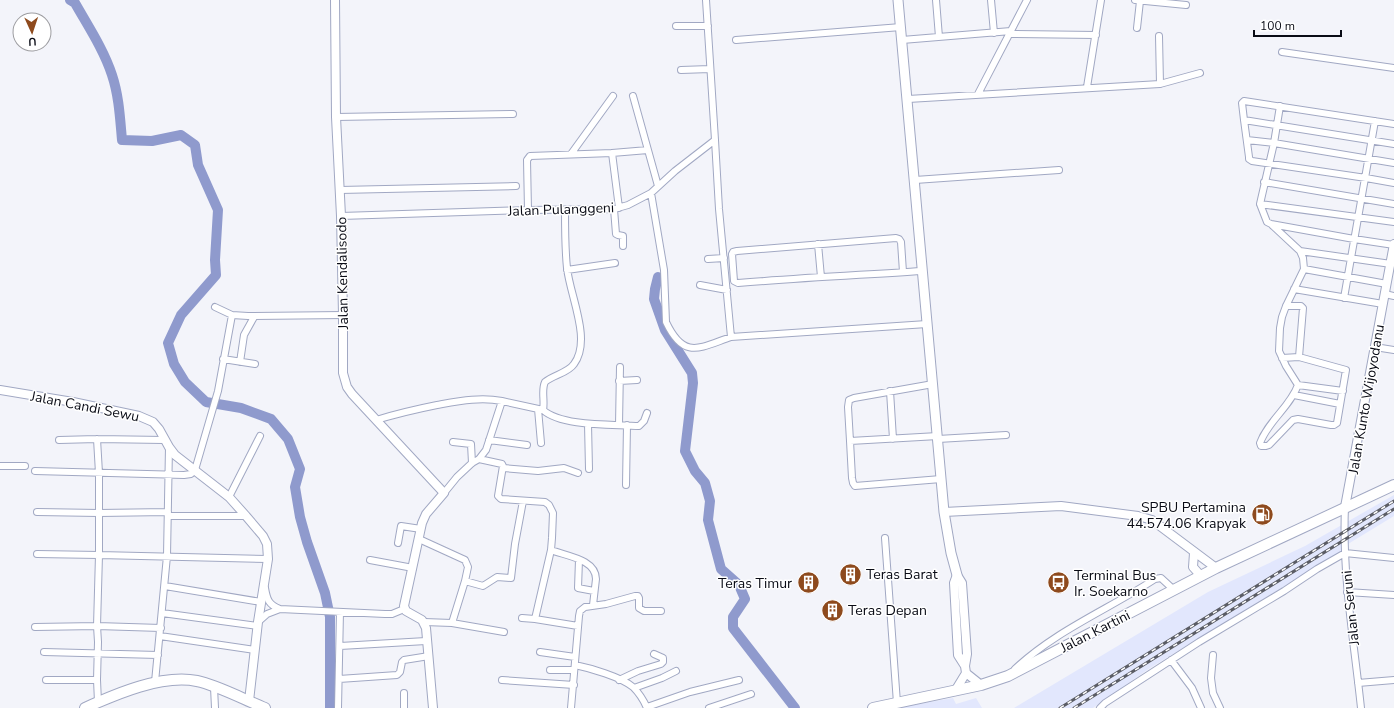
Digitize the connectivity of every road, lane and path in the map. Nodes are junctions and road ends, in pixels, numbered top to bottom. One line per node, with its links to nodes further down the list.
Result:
1 (335, 0): 35 (street, Jalan Kendalisodo)
2 (706, 0): 12 (street)
3 (898, 0): 13 (main road)
4 (936, 0): 19 (street)
5 (991, 0): 15 (street)
6 (1027, 0): 16 (street)
7 (1101, 0): 17 (street)
8 (1137, 0): 9 (street); 14 (street)
9 (1166, 2): 10 (street)
10 (1186, 5)
11 (676, 26): 12 (street)
12 (708, 26): 24 (street)
13 (901, 27): 20 (street); 21 (main road)
14 (1137, 28)
15 (994, 33): 16 (street); 19 (street)
16 (1010, 33): 17 (street); 29 (street)
17 (1096, 35): 28 (street)
18 (1158, 36): 27 (street)
19 (939, 37): 21 (street)
20 (736, 40)
21 (902, 40): 32 (main road)
22 (1282, 52): 23 (street)
23 (1394, 68)
24 (710, 69): 25 (street); 40 (street)
25 (682, 70)
26 (1200, 73): 27 (street)
27 (1160, 84): 28 (street)
28 (1087, 87): 29 (street)
29 (978, 94): 32 (street)
30 (613, 96): 47 (street)
31 (633, 96): 45 (street)
32 (908, 98): 53 (main road)
33 (1280, 106): 36 (street); 37 (street); 39 (street)
34 (513, 114): 35 (street)
35 (336, 117): 58 (street, Jalan Kendalisodo)
36 (1244, 120): 39 (street); 41 (street)
37 (1375, 121): 38 (street); 42 (street)
38 (1394, 124)
39 (1277, 125): 42 (street); 43 (street)
40 (715, 140): 57 (street, Jalan Pulanggeni); 75 (street)
41 (1247, 140): 43 (street); 49 (street)
42 (1372, 140): 44 (street); 48 (street)
43 (1274, 143): 48 (street); 49 (street)
44 (1394, 144)
45 (646, 150): 46 (street); 57 (street)
46 (612, 153): 47 (street); 62 (street)
47 (571, 154): 63 (street)
48 (1369, 158): 50 (street); 52 (street)
49 (1269, 163): 52 (street); 54 (street)
50 (1394, 163)
51 (1059, 170): 53 (street)
52 (1366, 178): 55 (street); 59 (street)
53 (915, 180): 82 (main road)
54 (1264, 182): 59 (street); 60 (street)
55 (1394, 183)
56 (516, 186): 58 (street)
57 (655, 189): 62 (street, Jalan Pulanggeni); 101 (street)
58 (340, 190): 65 (street, Jalan Kendalisodo)
59 (1362, 198): 61 (street); 66 (street)
60 (1260, 204): 66 (street); 68 (street)
61 (1394, 204)
62 (617, 209): 64 (street, Jalan Pulanggeni); 72 (street)
63 (528, 210): 64 (street, Jalan Pulanggeni); 65 (street, Jalan Pulanggeni)
64 (565, 210): 81 (street)
65 (341, 216): 98 (street, Jalan Kendalisodo)
66 (1358, 217): 67 (street); 69 (street)
67 (1394, 222)
68 (1272, 224): 69 (street); 73 (street)
69 (1354, 240): 71 (street); 76 (street)
70 (818, 244): 83 (street); 85 (street); 85 (street)
71 (1394, 244): 74 (street, Jalan Kunto Wijoyodanu)
72 (623, 246)
73 (1300, 251): 76 (street); 80 (street)
74 (1393, 255): 79 (street, Jalan Kunto Wijoyodanu)
75 (724, 258): 77 (street); 90 (street)
76 (1350, 258): 79 (street); 86 (street)
77 (708, 259)
78 (615, 263): 81 (street)
79 (1391, 264): 84 (street, Jalan Kunto Wijoyodanu)
80 (1304, 269): 86 (street); 89 (street)
81 (567, 270): 120 (street)
82 (922, 271): 83 (street); 100 (main road)
83 (903, 272): 85 (street)
84 (1391, 274): 87 (street, Jalan Kunto Wijoyodanu)
85 (821, 277)
86 (1347, 277): 87 (street); 93 (street)
87 (1387, 284): 91 (street, Jalan Kunto Wijoyodanu)
88 (700, 285): 90 (street)
89 (1294, 289): 93 (street); 95 (street)
90 (727, 290): 101 (street)
91 (1385, 294): 92 (street); 94 (street, Jalan Kunto Wijoyodanu)
92 (1394, 296)
93 (1344, 298): 94 (street)
94 (1383, 304): 102 (street, Jalan Kunto Wijoyodanu)
95 (1286, 306): 104 (street); 105 (street)
96 (215, 307): 97 (street)
97 (232, 315): 99 (street); 106 (street)
98 (343, 315): 99 (street); 122 (street, Jalan Kendalisodo)
99 (254, 316): 107 (street)
100 (927, 324): 101 (street); 112 (main road)
101 (731, 337)
102 (1375, 347): 103 (street); 155 (street, Jalan Kunto Wijoyodanu)
103 (1394, 350)
104 (1299, 357): 105 (street); 116 (street)
105 (1282, 358): 113 (street)
106 (223, 359): 107 (street); 144 (street)
107 (240, 362): 108 (street)
108 (255, 364)
109 (620, 367): 111 (street)
110 (637, 380): 111 (street)
111 (619, 381): 124 (street)
112 (933, 384): 115 (street); 128 (main road)
113 (1298, 385): 116 (street); 117 (street)
114 (0, 390): 136 (street, Jalan Candi Sewu)
115 (890, 391): 129 (street); 133 (street)
116 (1343, 391): 119 (street)
117 (1294, 395): 119 (street); 119 (street)
118 (502, 401): 120 (street); 122 (street); 132 (street)
119 (1340, 404)
120 (541, 409): 123 (street); 135 (street)
121 (648, 413): 125 (street)
122 (376, 420): 152 (street, Jalan Kendalisodo)
123 (588, 424): 124 (street); 143 (street)
124 (619, 424): 125 (street)
125 (627, 425): 150 (street)
126 (1006, 435): 128 (street)
127 (260, 436): 153 (street)
128 (938, 437): 129 (street); 149 (main road)
129 (893, 438): 133 (street)
130 (98, 439): 131 (street); 136 (street); 146 (street)
131 (59, 440)
132 (489, 440): 137 (street); 138 (street)
133 (850, 441): 149 (street)
134 (453, 442): 139 (street)
135 (541, 442)
136 (167, 444): 144 (street, Jalan Candi Sewu); 148 (street)
137 (527, 445)
138 (479, 459): 139 (street); 142 (street)
139 (472, 463): 152 (street)
140 (0, 466): 141 (street)
141 (25, 466)
142 (503, 468): 147 (street); 154 (street)
143 (589, 468)
144 (195, 470): 148 (street); 153 (street, Jalan Candi Sewu)
145 (35, 471): 146 (street)
146 (99, 473): 148 (street); 158 (street)
147 (578, 473)
148 (168, 475): 159 (street)
149 (941, 479): 157 (main road)
150 (626, 485)
151 (1394, 485): 155 (highway, Jalan Kartini)
152 (444, 493): 161 (street)
153 (229, 497): 160 (street, Jalan Candi Sewu)
154 (522, 501): 165 (street); 179 (street)
155 (1345, 507): 167 (street, Jalan Seruni); 176 (highway, Jalan Kartini)
156 (37, 512): 158 (street)
157 (944, 512): 166 (street); 177 (main road)
158 (99, 513): 159 (street); 169 (street)
159 (168, 514): 160 (street); 170 (street)
160 (246, 516): 172 (street, Jalan Candi Sewu)
161 (420, 530): 163 (street); 164 (street)
162 (885, 538): 240 (street)
163 (418, 539): 175 (street); 179 (street)
164 (398, 542)
165 (551, 550): 174 (street); 194 (street)
166 (1194, 553): 176 (street); 178 (street)
167 (1345, 553): 171 (street); 184 (street, Jalan Seruni); 217 (street)
168 (37, 554): 169 (street)
169 (99, 555): 170 (street); 198 (street)
170 (167, 556): 172 (street); 181 (street)
171 (1394, 558)
172 (268, 559): 180 (street, Jalan Candi Sewu)
173 (370, 560): 175 (street)
174 (579, 560): 183 (street); 183 (street)
175 (413, 568): 189 (street)
176 (1216, 568): 178 (highway, Jalan Kartini)
177 (957, 575): 211 (street); 213 (street)
178 (1201, 576): 182 (highway, Jalan Kartini)
179 (465, 581): 197 (street)
180 (265, 585): 186 (street, Jalan Candi Sewu); 188 (street)
181 (165, 586): 186 (street); 192 (street)
182 (1174, 590): 222 (highway, Jalan Kartini); 222 (street)
183 (594, 591): 187 (street)
184 (1347, 592): 185 (street); 231 (street, Jalan Seruni)
185 (1394, 595)
186 (261, 602): 196 (street, Jalan Candi Sewu)
187 (593, 605): 190 (street); 199 (street)
188 (280, 609): 191 (street); 196 (street)
189 (404, 609): 191 (street); 195 (street)
190 (661, 611)
191 (337, 612): 205 (street)
192 (162, 613): 196 (street); 201 (street)
193 (522, 618): 194 (street)
194 (535, 619): 199 (street)
195 (424, 622): 197 (street); 204 (street)
196 (258, 624): 206 (street, Jalan Candi Sewu)
197 (452, 624): 202 (street)
198 (97, 626): 200 (street); 201 (street); 208 (street)
199 (578, 626): 216 (street)
200 (35, 627)
201 (161, 628): 203 (street)
202 (498, 631)
203 (160, 636): 206 (street); 212 (street)
204 (426, 641): 205 (street); 215 (street)
205 (340, 646): 223 (street)
206 (255, 650): 241 (street, Jalan Candi Sewu)
207 (44, 652): 208 (street)
208 (98, 652): 212 (street); 225 (street)
209 (540, 652): 216 (street)
210 (654, 654): 227 (street)
211 (967, 654): 213 (street); 220 (street)
212 (158, 655): 230 (street)
213 (958, 655): 220 (street)
214 (1213, 655): 254 (street)
215 (429, 656): 223 (street); 247 (street)
216 (575, 657): 218 (street)
217 (1171, 660): 252 (street); 253 (street)
218 (574, 668): 219 (street); 227 (street); 232 (street)
219 (550, 670)
220 (965, 670): 233 (street); 236 (street)
221 (676, 671): 235 (street)
222 (1008, 676): 233 (highway, Jalan Kartini)
223 (339, 679): 245 (street)
224 (46, 680): 225 (street)
225 (97, 680): 239 (street)
226 (502, 680): 232 (street)
227 (619, 680): 235 (street)
228 (739, 680): 249 (street)
229 (1394, 680): 231 (street)
230 (155, 682): 234 (highway); 239 (highway)
231 (1358, 683): 255 (street, Jalan Seruni)
232 (574, 685): 248 (street)
233 (981, 685): 236 (highway, Jalan Kartini)
234 (214, 687): 241 (highway); 243 (street)
235 (634, 688): 249 (street)
236 (955, 691): 240 (highway, Jalan Kartini)
237 (404, 693): 246 (street)
238 (751, 694): 250 (street)
239 (98, 702): 242 (highway)
240 (897, 703): 251 (highway, Jalan Kartini)
241 (248, 705): 244 (highway)
242 (85, 708)
243 (215, 708)
244 (265, 708)
245 (338, 708)
246 (404, 708)
247 (433, 708)
248 (571, 708)
249 (647, 708)
250 (709, 708)
251 (873, 708)
252 (1100, 708)
253 (1201, 708)
254 (1220, 708)
255 (1361, 708)

